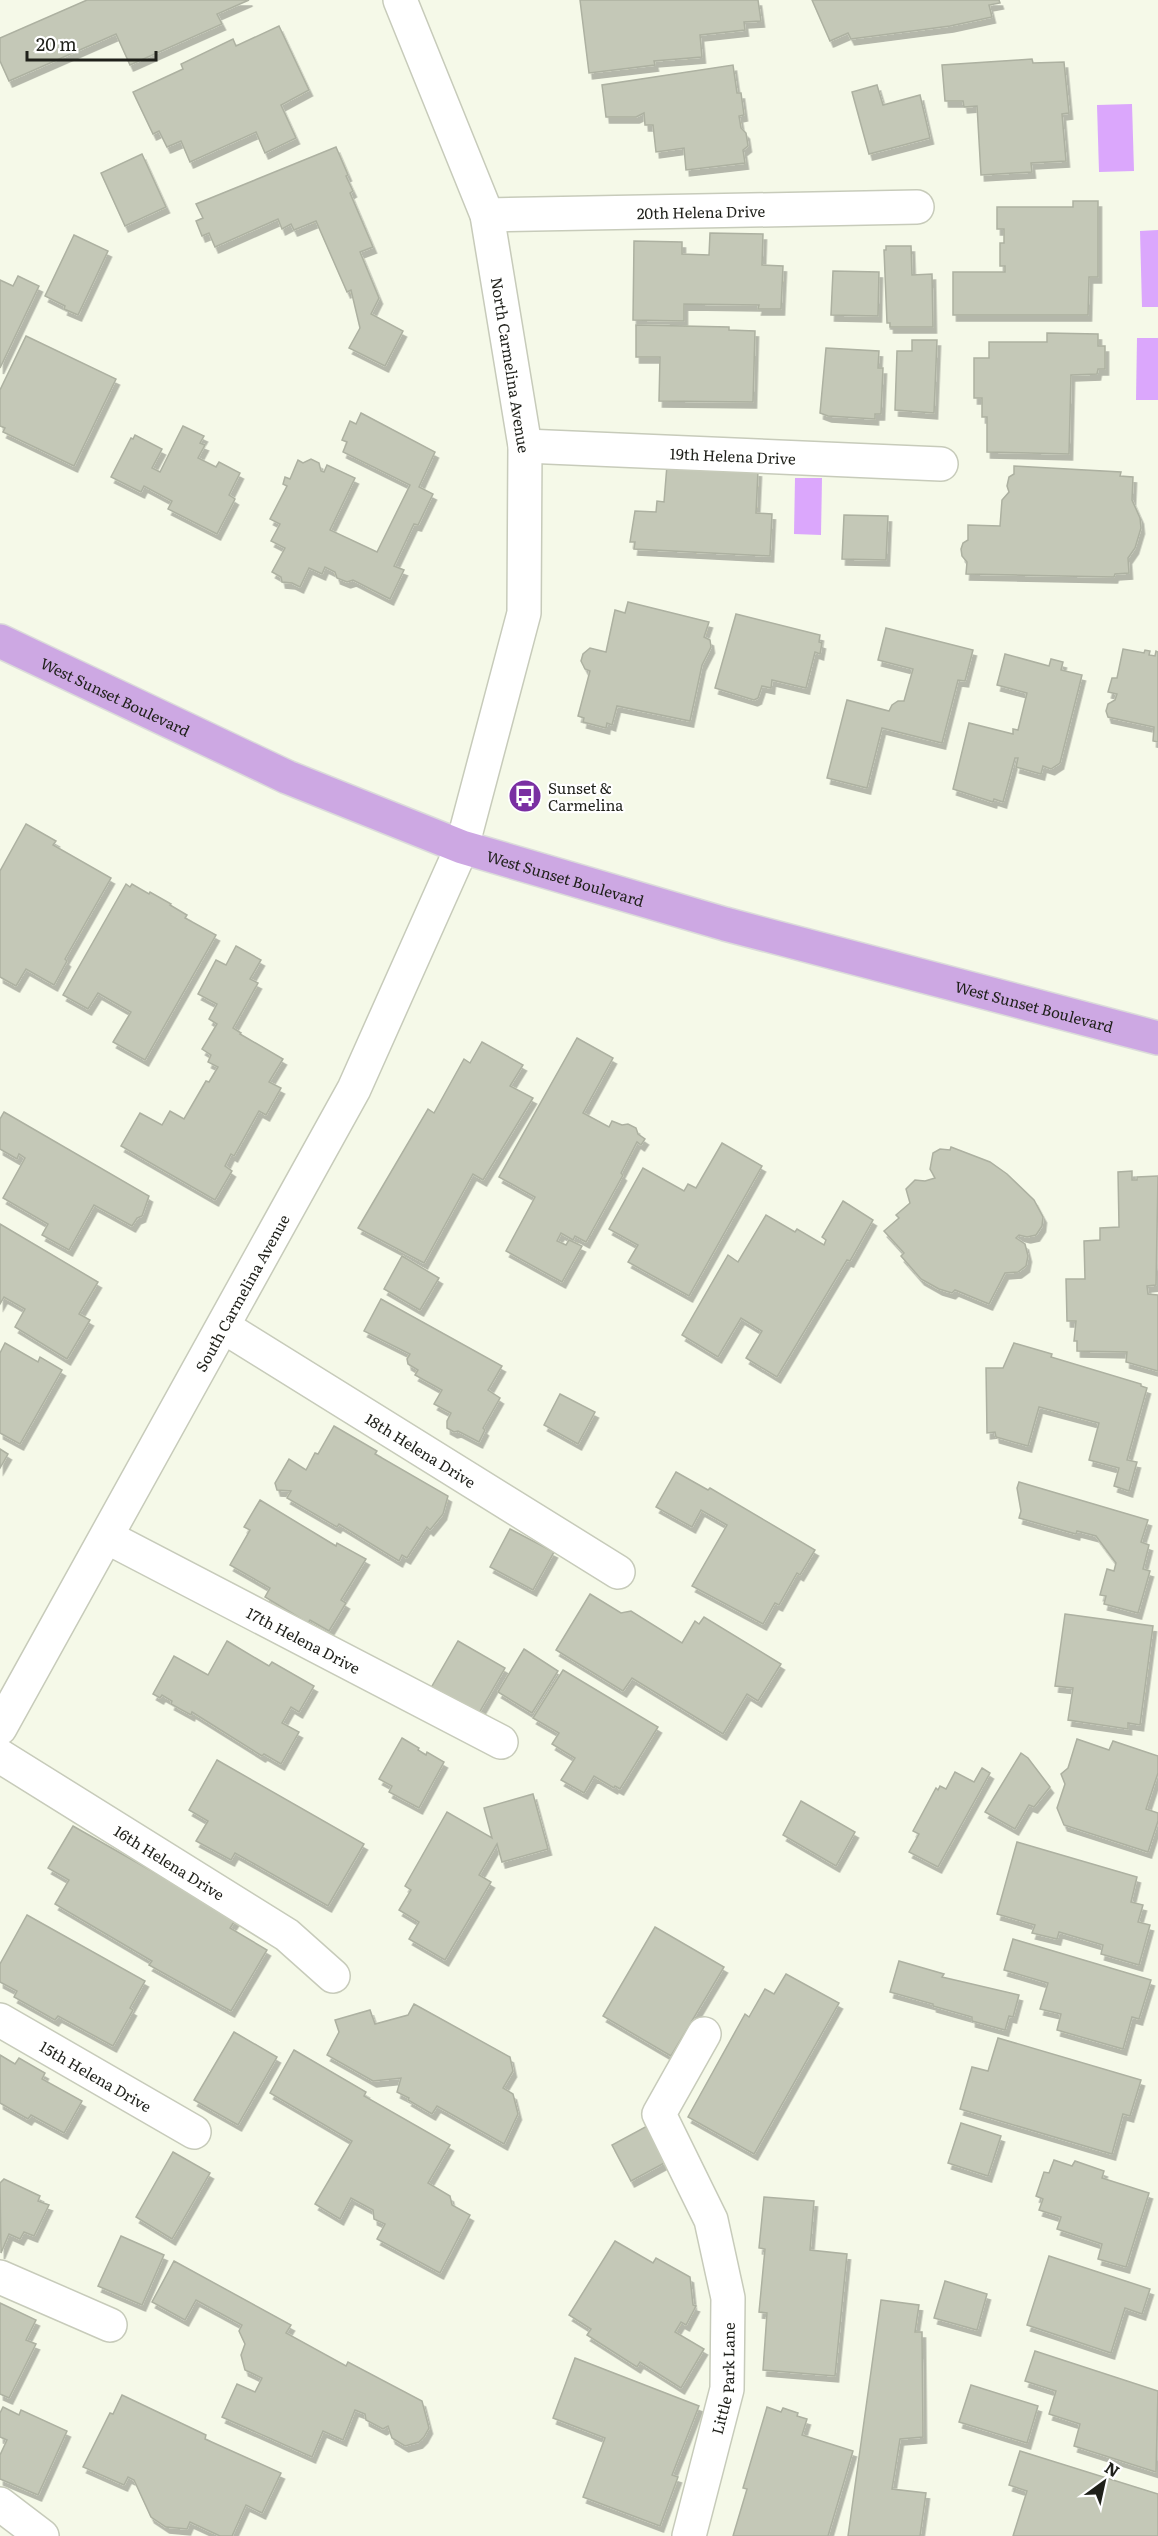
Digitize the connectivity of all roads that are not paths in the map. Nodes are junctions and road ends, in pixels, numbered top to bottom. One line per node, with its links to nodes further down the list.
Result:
1 (411, 2): 3 (street, North Carmelina Avenue)
2 (917, 207): 3 (street, 20th Helena Drive)
3 (487, 215): 4 (street, North Carmelina Avenue)
4 (525, 446): 5 (street, 19th Helena Drive); 7 (street, North Carmelina Avenue)
5 (941, 464)
6 (0, 641): 7 (main road, West Sunset Boulevard)
7 (462, 847): 8 (main road, West Sunset Boulevard); 9 (street, South Carmelina Avenue)
8 (1158, 1038)
9 (224, 1327): 10 (street, South Carmelina Avenue); 11 (street, 18th Helena Drive)
10 (107, 1537): 12 (street, South Carmelina Avenue); 13 (street, 17th Helena Drive)
11 (618, 1572)
12 (0, 1728)
13 (501, 1742)
14 (0, 1756): 15 (street, 16th Helena Drive)
15 (333, 1976)
16 (0, 2020): 18 (street, 15th Helena Drive)
17 (704, 2034): 23 (street, Little Park Lane)
18 (194, 2132)
19 (0, 2277): 20 (street)
20 (110, 2325)
21 (0, 2504): 22 (street)
22 (42, 2536)
23 (689, 2536)

